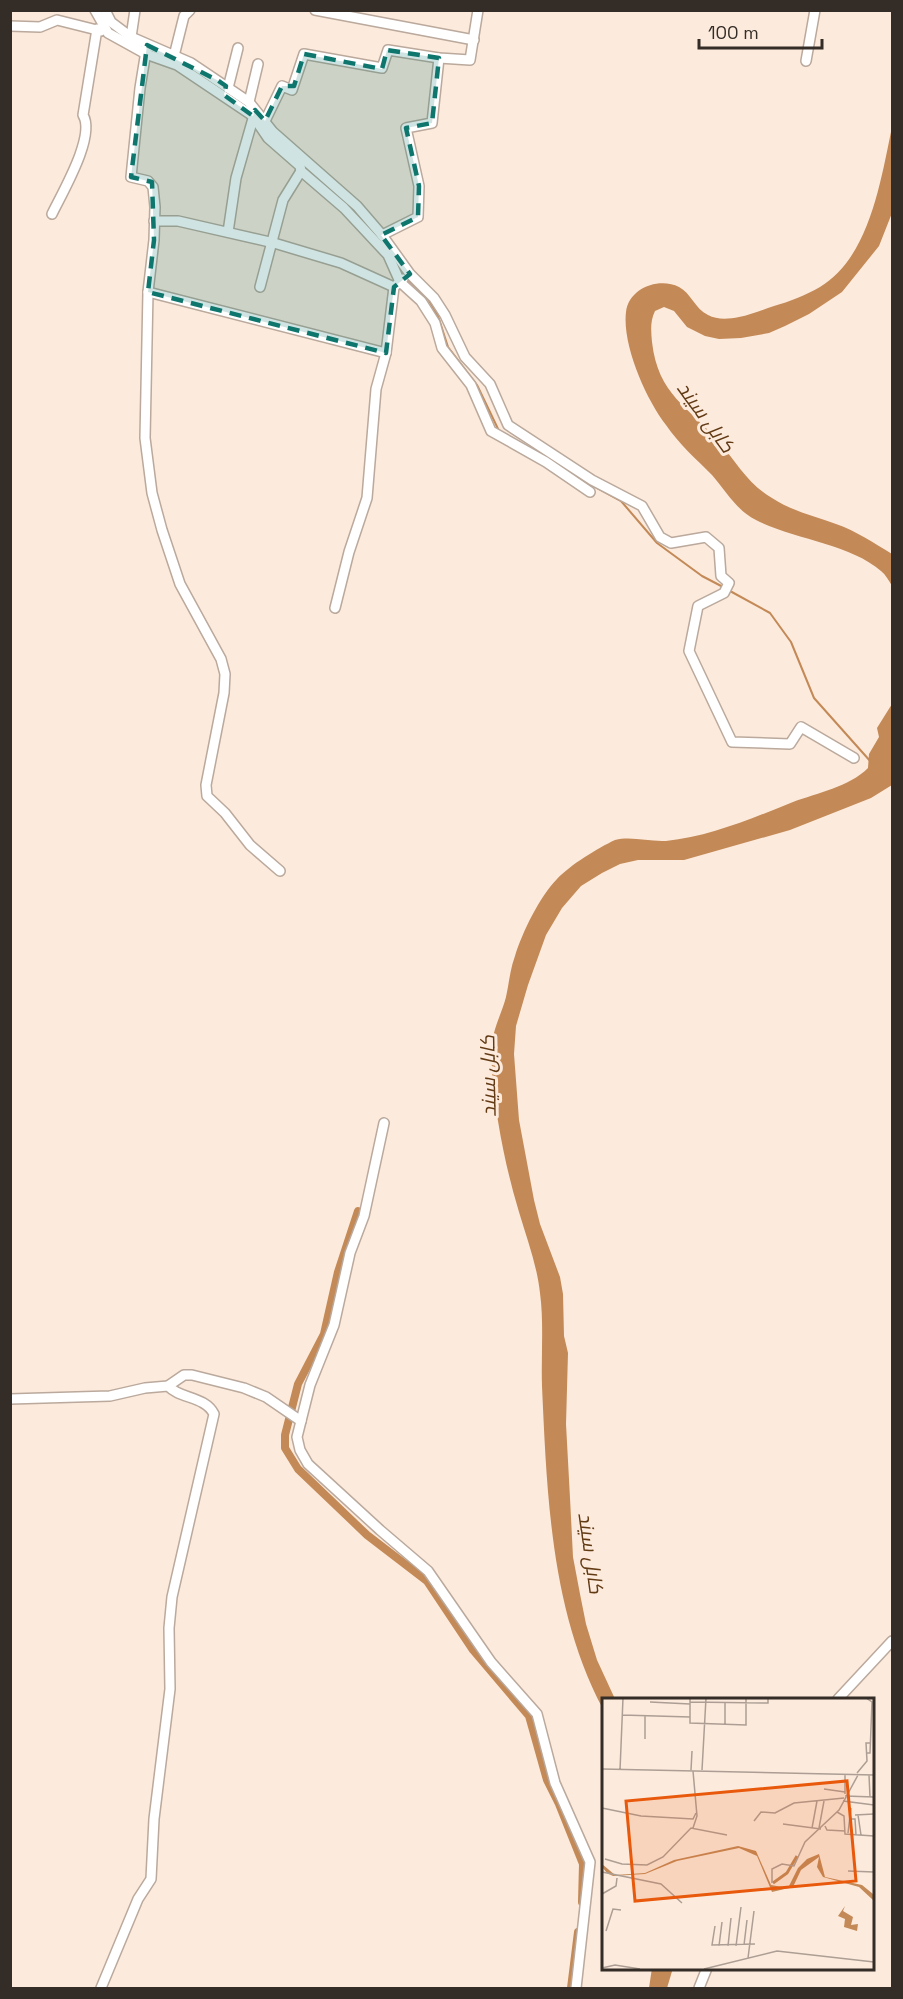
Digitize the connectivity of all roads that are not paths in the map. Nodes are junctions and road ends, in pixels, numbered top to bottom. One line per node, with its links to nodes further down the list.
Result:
1 (95, 10): 11 (street)
2 (105, 10): 12 (street)
3 (135, 10): 12 (street)
4 (190, 10): 16 (street)
5 (315, 10): 8 (street)
6 (478, 10): 13 (street)
7 (815, 10): 18 (street)
8 (337, 13): 13 (street)
9 (10, 26): 10 (street)
10 (97, 29): 11 (street); 24 (street)
11 (108, 33): 15 (street)
12 (131, 37): 15 (street)
13 (474, 40): 17 (street)
14 (238, 48): 20 (street)
15 (147, 49): 16 (street); 20 (street); 25 (street)
16 (174, 56): 20 (street)
17 (439, 58): 22 (street); 27 (street)
18 (807, 61)
19 (258, 64): 21 (street)
20 (226, 90): 21 (street)
21 (248, 106): 22 (street); 23 (street); 26 (street)
22 (265, 122): 27 (street)
23 (302, 171): 28 (street); 30 (street)
24 (52, 214)
25 (154, 221): 26 (street); 32 (street)
26 (228, 232): 28 (street)
27 (382, 235): 29 (street)
28 (271, 242): 30 (street); 31 (street)
29 (410, 274): 30 (street); 36 (street)
30 (397, 284): 33 (street); 34 (street)
31 (260, 287)
32 (148, 292): 33 (street); 37 (street)
33 (386, 353): 35 (street)
34 (590, 492)
35 (334, 609)
36 (854, 758)
37 (280, 871)
38 (384, 1123): 41 (street)
39 (168, 1386): 40 (street); 41 (street); 45 (street)
40 (10, 1399)
41 (301, 1421): 46 (street)
42 (892, 1641): 43 (street)
43 (839, 1698)
44 (707, 1969): 47 (street)
45 (101, 1989)
46 (576, 1989)
47 (699, 1989)

